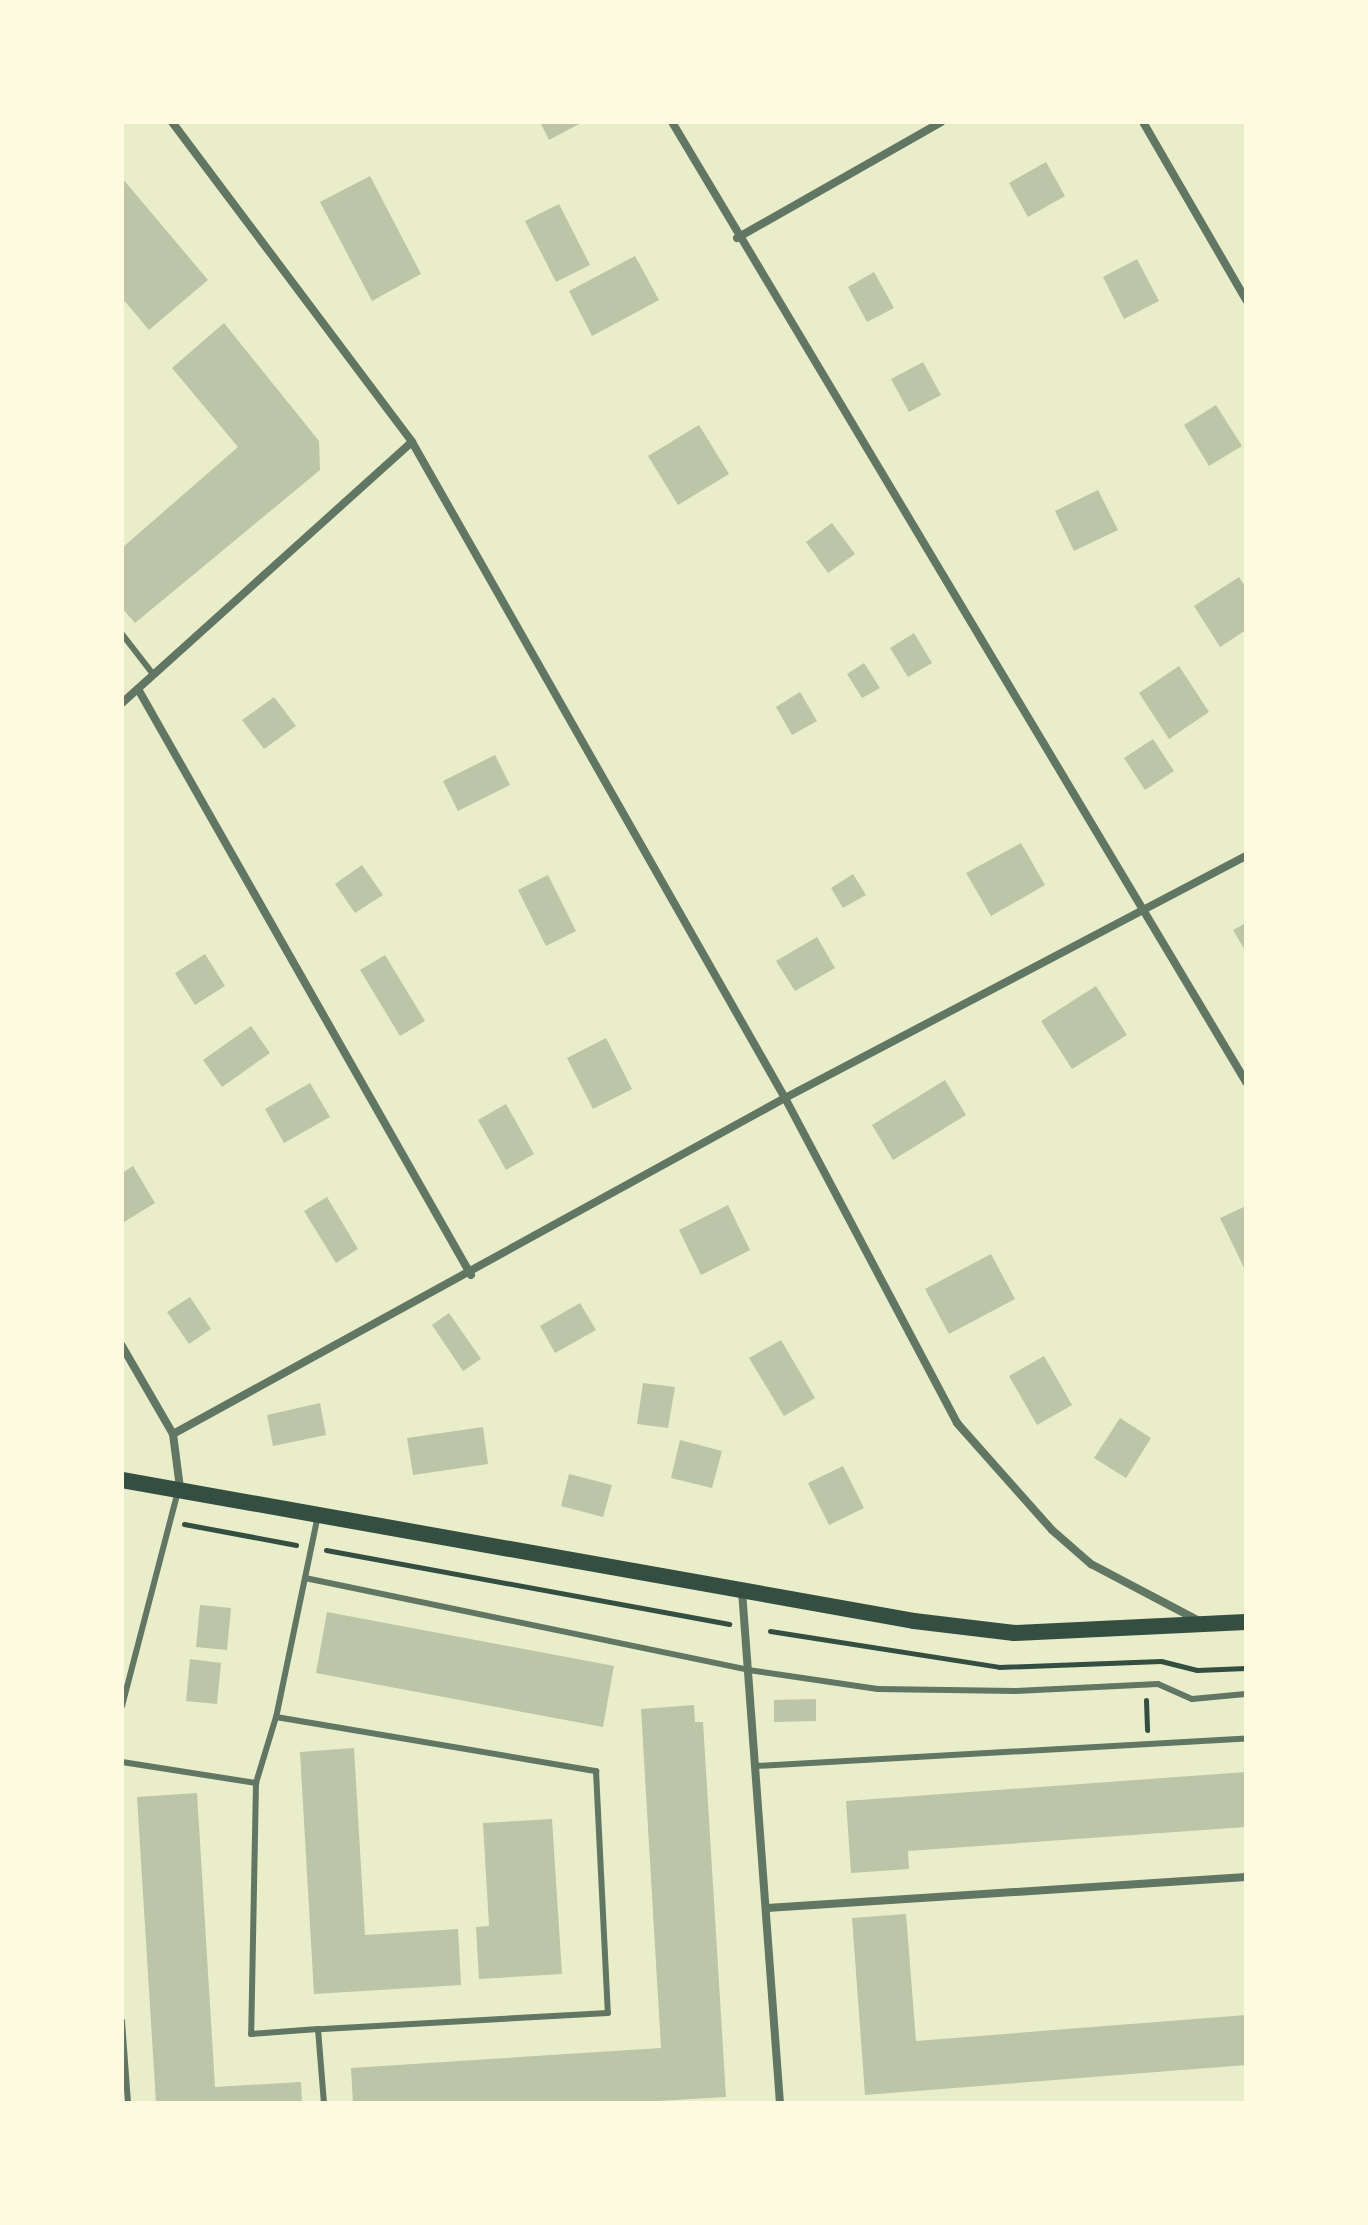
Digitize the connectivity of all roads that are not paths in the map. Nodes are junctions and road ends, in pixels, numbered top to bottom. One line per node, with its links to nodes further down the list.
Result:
1 (172, 122): 7 (street)
2 (672, 122): 5 (street)
3 (941, 122): 5 (street)
4 (1143, 122): 6 (street)
5 (737, 238): 13 (street)
6 (1246, 300)
7 (412, 442): 9 (street); 15 (street)
8 (122, 634): 9 (lane)
9 (153, 674): 10 (street)
10 (138, 689): 11 (street); 16 (street)
11 (122, 703)
12 (1246, 856): 13 (street)
13 (1147, 910): 14 (street); 15 (street)
14 (1246, 1082)
15 (785, 1098): 16 (street); 25 (street)
16 (471, 1275): 18 (street)
17 (122, 1346): 18 (street)
18 (173, 1434): 20 (street)
19 (122, 1480): 20 (main road)
20 (180, 1488): 21 (main road); 28 (lane)
21 (319, 1512): 22 (lane); 23 (main road)
22 (305, 1578): 26 (lane); 29 (lane)
23 (742, 1590): 25 (main road); 26 (street)
24 (1246, 1622): 25 (main road)
25 (1207, 1625)
26 (748, 1670): 27 (lane); 32 (street)
27 (1246, 1694)
28 (122, 1706)
29 (276, 1717): 33 (lane); 37 (lane)
30 (1246, 1739): 32 (lane)
31 (122, 1762): 33 (lane)
32 (756, 1766): 35 (street)
33 (256, 1783): 37 (lane)
34 (1246, 1877): 35 (street)
35 (767, 1908): 40 (street)
36 (122, 2021): 38 (lane)
37 (318, 2029): 39 (lane)
38 (128, 2103)
39 (324, 2103)
40 (780, 2103)

